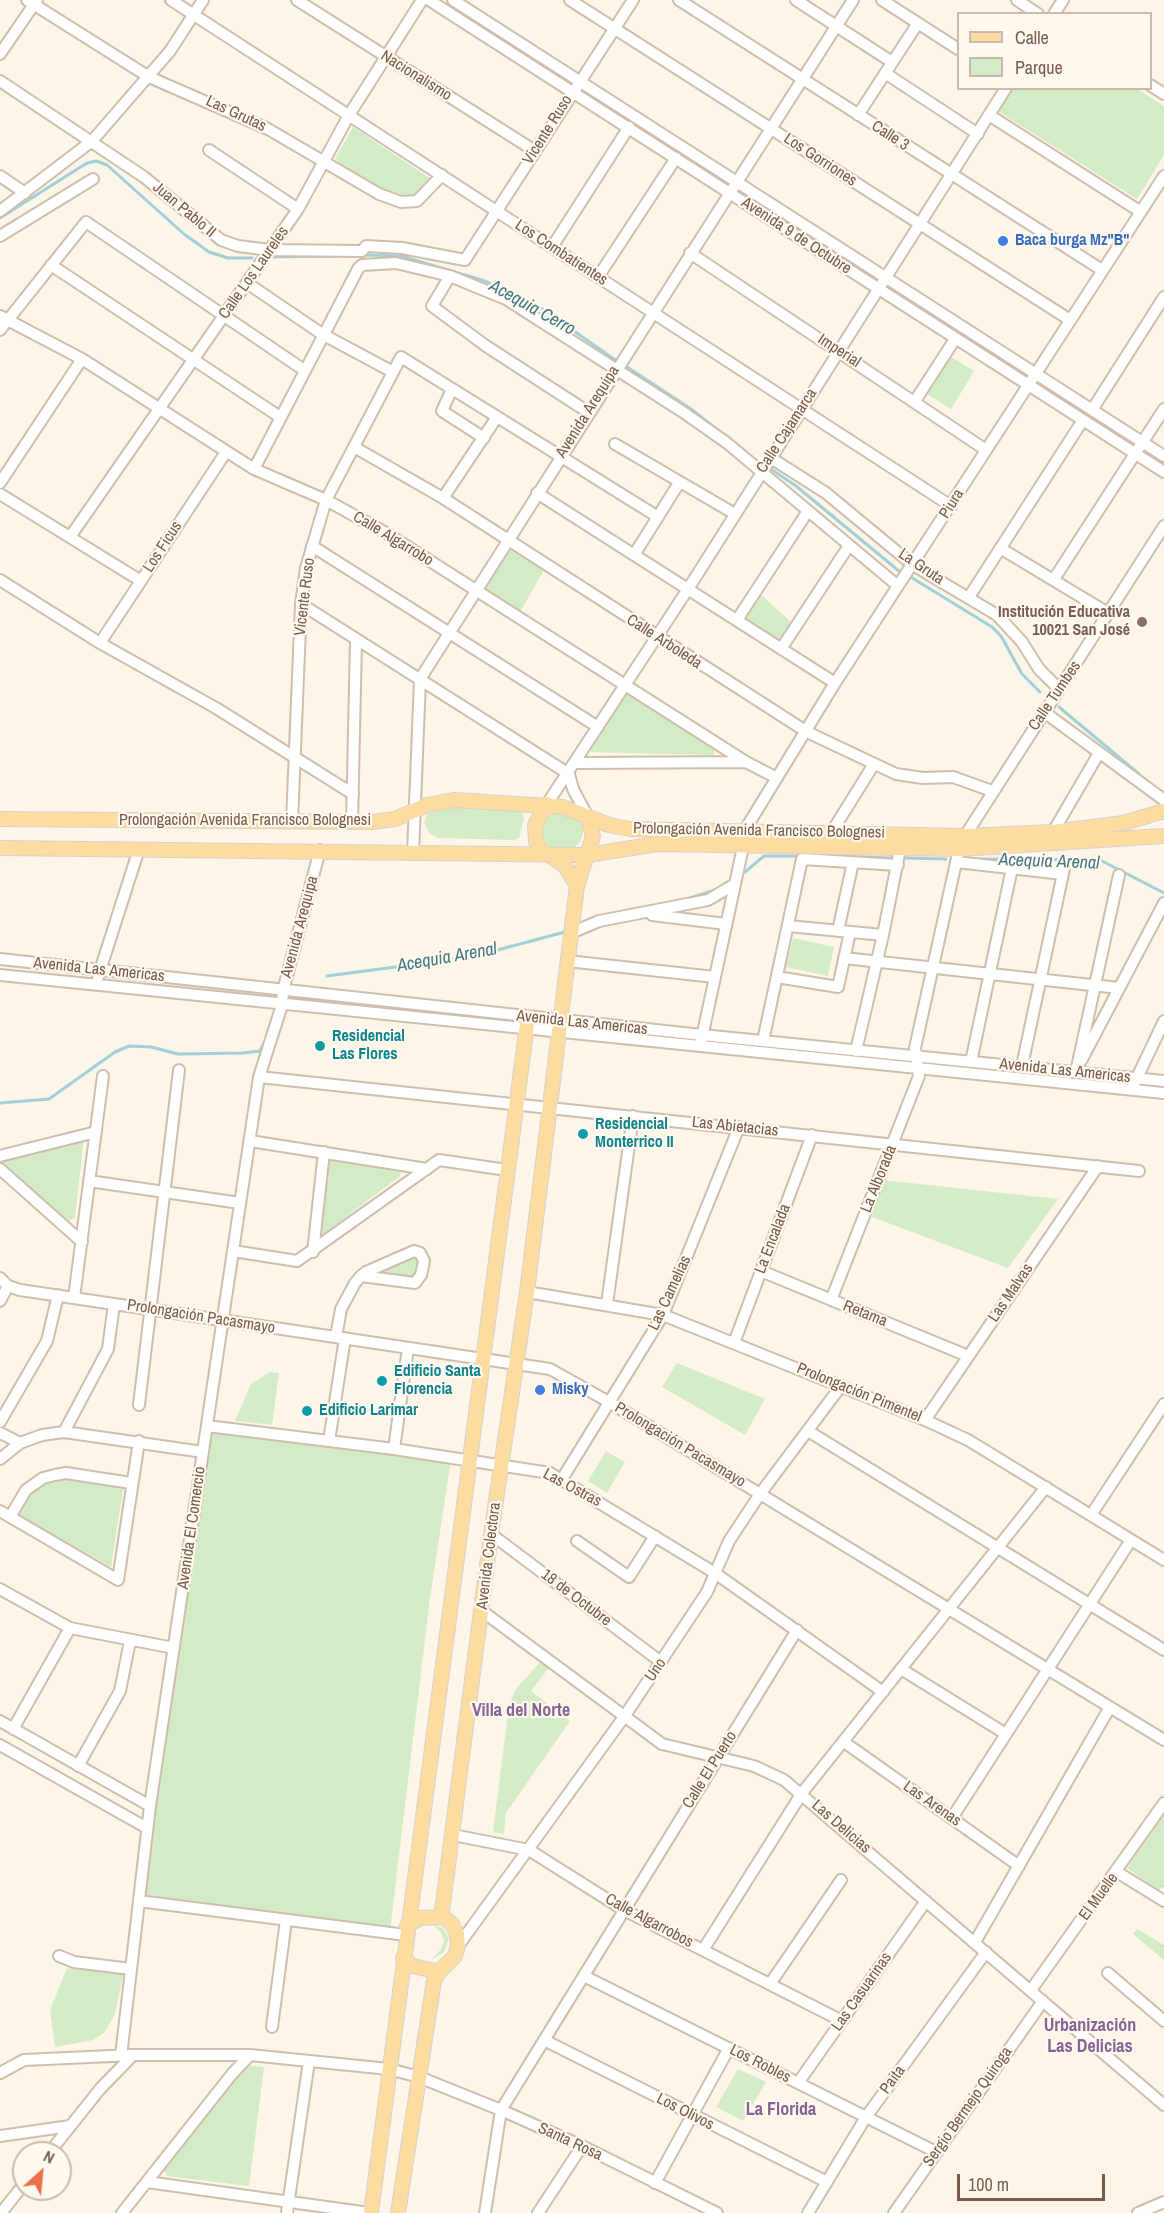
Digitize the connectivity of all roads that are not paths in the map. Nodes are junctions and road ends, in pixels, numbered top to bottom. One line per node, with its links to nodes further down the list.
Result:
1 (171, 0): 16 (street, Los Combatientes)
2 (203, 0): 16 (street)
3 (297, 0): 22 (street, Nacionalismo)
4 (422, 0): 22 (street, Calle Los Laureles)
5 (429, 0): 30 (street, Avenida 9 de Octubre)
6 (453, 0): 28 (street, Avenida 9 de Octubre)
7 (570, 0): 19 (street, Los Gorriones)
8 (633, 0): 19 (street, Vicente Ruso)
9 (680, 0): 26 (street, Calle 3)
10 (796, 0): 18 (street)
11 (853, 0): 18 (street, Avenida Arequipa)
12 (882, 0): 17 (street)
13 (1017, 0): 15 (street)
14 (33, 2): 21 (street); 25 (street, Las Grutas)
15 (1035, 12)
16 (194, 15): 25 (street); 31 (street, Los Combatientes)
17 (918, 23): 20 (street); 23 (street)
18 (837, 26): 23 (street); 26 (street, Avenida Arequipa)
19 (614, 28): 28 (street, Vicente Ruso); 35 (street, Los Gorriones)
20 (957, 48)
21 (0, 54)
22 (386, 57): 31 (street, Calle Los Laureles); 39 (street, Nacionalismo)
23 (892, 62): 24 (street)
24 (885, 73): 32 (street); 36 (street)
25 (149, 77): 37 (street); 41 (street, Las Grutas)
26 (802, 80): 32 (street, Calle 3); 35 (street, Avenida Arequipa)
27 (0, 81): 37 (street, Juan Pablo II)
28 (579, 81): 30 (street, Vicente Ruso); 47 (street, Avenida 9 de Octubre)
29 (1005, 90): 33 (street, Calle Cajamarca)
30 (572, 91): 34 (street, Avenida 9 de Octubre); 39 (street, Vicente Ruso)
31 (349, 115): 41 (street, Calle Los Laureles); 44 (street, Los Combatientes)
32 (858, 115): 42 (street, Calle 3)
33 (989, 115): 36 (street, Calle Cajamarca); 53 (street)
34 (629, 128): 40 (street, Avenida 9 de Octubre); 56 (street)
35 (771, 128): 47 (street, Avenida Arequipa); 54 (street, Los Gorriones)
36 (978, 134): 42 (street, Calle Cajamarca)
37 (92, 141): 48 (street); 58 (street, Juan Pablo II)
38 (209, 150): 50 (street)
39 (535, 151): 52 (street, Vicente Ruso)
40 (676, 158): 49 (street, Avenida 9 de Octubre); 63 (street)
41 (324, 162): 44 (street, Las Grutas); 50 (street, Calle Los Laureles)
42 (951, 175): 54 (street, Calle Cajamarca); 61 (street, Calle 3)
43 (0, 176): 48 (street)
44 (442, 176): 52 (street, Los Combatientes)
45 (1164, 176): 53 (street, Piura)
46 (93, 179): 55 (street)
47 (736, 183): 49 (street, Avenida Arequipa); 64 (street, Avenida 9 de Octubre)
48 (25, 193): 51 (street)
49 (729, 193): 57 (street, Avenida Arequipa); 66 (street, Avenida 9 de Octubre)
50 (298, 209): 58 (street, Calle Los Laureles)
51 (0, 211)
52 (498, 212): 56 (street, Los Combatientes); 59 (street, Vicente Ruso)
53 (1141, 212): 61 (street, Piura)
54 (920, 224): 64 (street, Calle Cajamarca); 71 (street, Los Gorriones)
55 (0, 236)
56 (552, 247): 63 (street, Los Combatientes)
57 (690, 253): 68 (street, Avenida Arequipa); 75 (street, Imperial)
58 (266, 256): 59 (street, Juan Pablo II); 65 (street, Calle Los Laureles)
59 (465, 260)
60 (51, 265): 69 (street); 70 (street); 77 (street)
61 (1102, 270): 71 (street, Piura)
62 (450, 276): 73 (street); 78 (street); 89 (street)
63 (598, 277): 68 (street, Los Combatientes)
64 (885, 279): 66 (street, Calle Cajamarca); 81 (street, Avenida 9 de Octubre)
65 (247, 283): 69 (street, Calle Los Laureles); 73 (street)
66 (878, 289): 74 (street, Avenida 9 de Octubre); 75 (street, Calle Cajamarca)
67 (1164, 297): 88 (street)
68 (652, 313): 78 (street, Avenida Arequipa); 86 (street, Los Combatientes)
69 (225, 315): 77 (street, Calle Los Laureles); 79 (street)
70 (3, 317): 72 (street); 76 (street, Calle Algarrobo)
71 (1070, 320): 81 (street, Piura)
72 (0, 330)
73 (322, 334): 79 (street); 80 (street)
74 (955, 339): 82 (street, Avenida 9 de Octubre); 84 (street)
75 (839, 351): 84 (street, Imperial); 86 (street, Calle Cajamarca)
76 (82, 359): 85 (street, Calle Algarrobo); 105 (street)
77 (194, 359): 85 (street, Calle Los Laureles); 90 (street)
78 (617, 368): 89 (street, Avenida Arequipa); 102 (street)
79 (304, 369): 90 (street)
80 (393, 372): 83 (street, Vicente Ruso); 96 (street, Vicente Ruso)
81 (1034, 374): 82 (street, Piura); 88 (street, Avenida 9 de Octubre)
82 (1027, 385): 92 (street, Avenida 9 de Octubre); 97 (street, Piura)
83 (452, 389): 91 (street); 93 (street)
84 (915, 401): 97 (street, Imperial)
85 (160, 407): 98 (street, Calle Algarrobo); 116 (street, Calle Los Laureles)
86 (802, 409): 102 (street, Calle Cajamarca); 111 (street, Los Combatientes)
87 (1164, 409): 94 (street)
88 (1092, 410): 94 (street, Avenida 9 de Octubre)
89 (588, 412): 101 (street, Avenida Arequipa)
90 (280, 417): 103 (street)
91 (497, 417): 93 (street); 101 (street)
92 (1083, 420): 99 (street, Avenida 9 de Octubre); 120 (street)
93 (484, 438): 109 (street)
94 (1142, 442): 99 (street); 100 (street, Avenida 9 de Octubre)
95 (615, 444): 106 (street)
96 (354, 447): 109 (street, Calle Arboleda); 110 (street, Vicente Ruso)
97 (986, 450): 111 (street, Piura)
98 (226, 452): 103 (street, Calle Algarrobo); 125 (street, Los Ficus)
99 (1134, 453): 104 (street, Avenida 9 de Octubre); 123 (street)
100 (1164, 456)
101 (560, 457): 107 (street, Avenida Arequipa); 114 (street)
102 (766, 465): 112 (street); 113 (street, Calle Cajamarca); 122 (street, La Gruta)
103 (254, 469): 110 (street, Calle Algarrobo)
104 (1164, 472)
105 (0, 483)
106 (679, 483): 113 (street); 114 (street)
107 (537, 493): 117 (street, Avenida Arequipa); 121 (street)
108 (0, 494): 116 (street)
109 (443, 498): 117 (street, Calle Arboleda)
110 (326, 500): 118 (street, Vicente Ruso); 128 (street, Calle Algarrobo)
111 (951, 506): 122 (street, Piura)
112 (808, 511): 119 (street); 132 (street)
113 (735, 514): 127 (street, Calle Cajamarca)
114 (658, 517): 121 (street)
115 (1164, 526): 131 (street, Calle Tumbes)
116 (70, 537): 125 (street)
117 (508, 540): 128 (street, Avenida Arequipa); 134 (street, Calle Arboleda)
118 (312, 546): 130 (street, Vicente Ruso); 133 (street)
119 (848, 547): 126 (street); 137 (street)
120 (1000, 548): 123 (street); 129 (street)
121 (634, 555): 127 (street)
122 (910, 569): 126 (street, Piura); 129 (street, La Gruta)
123 (1054, 579): 131 (street)
124 (0, 580): 136 (street)
125 (141, 581): 136 (street, Los Ficus)
126 (898, 586): 139 (street, Piura)
127 (688, 589): 132 (street); 134 (street, Calle Cajamarca)
128 (476, 590): 133 (street, Avenida Arequipa); 140 (street, Calle Algarrobo)
129 (969, 597): 141 (street, La Gruta)
130 (301, 604): 135 (street); 146 (street, Vicente Ruso)
131 (1108, 613): 141 (street, Calle Tumbes)
132 (737, 620): 137 (street)
133 (448, 634): 138 (street, Avenida Arequipa); 143 (street)
134 (656, 638): 140 (street, Calle Cajamarca); 144 (street, Calle Arboleda)
135 (356, 639): 138 (street); 153 (street)
136 (100, 643): 146 (street)
137 (782, 649): 139 (street)
138 (420, 679): 150 (street); 156 (street, Avenida Arequipa)
139 (835, 683): 144 (street, Piura)
140 (626, 684): 143 (street, Calle Cajamarca); 147 (street, Calle Algarrobo)
141 (1059, 690): 142 (street, Calle Tumbes)
142 (1044, 712): 145 (street); 152 (street, Calle Tumbes)
143 (598, 727): 148 (street, Calle Cajamarca)
144 (807, 732): 149 (street, Calle Arboleda); 151 (street, Piura)
145 (1099, 753): 154 (street); 162 (street)
146 (295, 760): 153 (street); 160 (street, Vicente Ruso)
147 (746, 762): 148 (street); 151 (street, Calle Algarrobo)
148 (575, 763): 150 (street, Calle Cajamarca)
149 (874, 764): 152 (street, Calle Arboleda); 164 (street)
150 (569, 774): 155 (street, Calle Cajamarca); 158 (street)
151 (777, 778): 163 (street, Piura)
152 (992, 791): 165 (street, Calle Tumbes)
153 (352, 794): 161 (street)
154 (1164, 800)
155 (547, 804): 156 (main road, Prolongación Avenida Francisco Bolognesi); 158 (main road, Prolongación Avenida Francisco Bolognesi); 173 (main road, Calle Cajamarca)
156 (414, 811): 161 (main road, Prolongación Avenida Francisco Bolognesi); 172 (street, Avenida Arequipa)
157 (1164, 811): 162 (main road, Prolongación Avenida Francisco Bolognesi)
158 (588, 817): 163 (main road, Prolongación Avenida Francisco Bolognesi); 174 (main road)
159 (0, 819): 160 (main road, Prolongación Avenida Francisco Bolognesi)
160 (292, 822): 161 (main road, Prolongación Avenida Francisco Bolognesi)
161 (352, 823)
162 (1053, 831): 165 (main road, Prolongación Avenida Francisco Bolognesi)
163 (742, 833): 164 (main road, Prolongación Avenida Francisco Bolognesi)
164 (831, 833): 165 (main road, Prolongación Avenida Francisco Bolognesi)
165 (965, 836)
166 (1164, 836): 175 (main road, Prolongación Avenida Francisco Bolognesi)
167 (743, 847): 170 (main road, Prolongación Avenida Francisco Bolognesi); 174 (main road, Prolongación Avenida Francisco Bolognesi); 180 (street)
168 (0, 848): 169 (main road, Prolongación Avenida Francisco Bolognesi)
169 (139, 849): 171 (main road, Prolongación Avenida Francisco Bolognesi); 195 (street)
170 (900, 849): 175 (main road, Prolongación Avenida Francisco Bolognesi); 177 (street)
171 (320, 850): 172 (main road, Prolongación Avenida Francisco Bolognesi); 204 (street, Avenida Arequipa)
172 (413, 854): 173 (main road, Prolongación Avenida Francisco Bolognesi)
173 (548, 855): 174 (main road, Prolongación Avenida Francisco Bolognesi); 181 (main road)
174 (588, 855): 181 (main road, Avenida Colectora)
175 (958, 855): 178 (street); 194 (street, La Alborada)
176 (853, 862): 177 (street); 185 (street); 186 (street)
177 (898, 865): 189 (street)
178 (1012, 868): 196 (street); 200 (street)
179 (1119, 875): 202 (street)
180 (735, 884): 183 (street); 184 (street)
181 (577, 886): 188 (main road, Avenida Colectora)
182 (1164, 903): 203 (street)
183 (641, 914): 184 (street); 188 (street)
184 (726, 924): 198 (street)
185 (788, 926): 186 (street); 199 (street)
186 (838, 931): 187 (street)
187 (850, 932): 189 (street); 190 (street)
188 (571, 933): 192 (main road, Avenida Colectora)
189 (883, 935): 193 (street)
190 (844, 958): 193 (street); 199 (street)
191 (0, 959): 195 (street, Avenida Las Americas)
192 (567, 961): 198 (street); 208 (main road, Avenida Colectora)
193 (878, 962): 194 (street); 211 (street)
194 (933, 968): 196 (street); 212 (street, La Alborada)
195 (99, 970): 201 (street); 204 (street, Avenida Las Americas)
196 (989, 974): 200 (street); 213 (street)
197 (0, 975): 201 (street, Avenida Las Americas)
198 (715, 977): 209 (street)
199 (777, 977): 210 (street)
200 (1041, 980): 202 (street); 214 (street)
201 (98, 985): 205 (street, Avenida Las Americas)
202 (1093, 986): 203 (street); 216 (street)
203 (1119, 988): 216 (street)
204 (283, 991): 205 (street, Avenida Arequipa); 207 (street, Avenida Las Americas)
205 (282, 1005): 207 (street, Avenida Las Americas); 218 (street, Avenida El Comercio)
206 (1164, 1021): 219 (street)
207 (527, 1023): 208 (street, Avenida Las Americas); 223 (main road, Avenida Colectora)
208 (559, 1026): 209 (street, Avenida Las Americas); 224 (main road, Avenida Colectora)
209 (701, 1040): 210 (street, Avenida Las Americas); 212 (street, Avenida Las Americas)
210 (763, 1041): 211 (street, Avenida Las Americas)
211 (856, 1051): 212 (street, Avenida Las Americas)
212 (918, 1062): 213 (street, Avenida Las Americas); 221 (street, Avenida Las Americas); 230 (street, La Alborada)
213 (971, 1062): 214 (street, Avenida Las Americas)
214 (1022, 1066): 216 (street, Avenida Las Americas)
215 (178, 1070): 239 (street)
216 (1076, 1072): 219 (street, Avenida Las Americas)
217 (103, 1076): 227 (street)
218 (259, 1077): 223 (street, Las Abietacias); 229 (street, Avenida El Comercio)
219 (1135, 1078): 220 (street, Avenida Las Americas); 221 (street)
220 (1164, 1081)
221 (1132, 1090): 222 (street, Avenida Las Americas)
222 (1164, 1093)
223 (516, 1103): 224 (street, Las Abietacias); 236 (main road, Avenida Colectora)
224 (550, 1107): 225 (street, Las Abietacias); 248 (main road, Avenida Colectora)
225 (633, 1116): 226 (street, Las Abietacias); 254 (street)
226 (739, 1127): 228 (street, Las Abietacias); 256 (street, Las Camelias)
227 (96, 1132): 232 (street); 238 (street)
228 (812, 1135): 230 (street, Las Abietacias); 244 (street, La Encalada)
229 (249, 1140): 231 (street); 240 (street, Avenida El Comercio)
230 (893, 1144): 233 (street, Las Abietacias); 251 (street, La Alborada)
231 (324, 1152): 235 (street); 243 (street)
232 (0, 1156)
233 (1098, 1166): 237 (street, Las Abietacias); 261 (street, Las Malvas)
234 (0, 1169): 241 (street)
235 (427, 1169): 236 (street); 243 (street)
236 (507, 1170): 262 (main road, Avenida Colectora)
237 (1139, 1171)
238 (89, 1181): 239 (street); 241 (street)
239 (164, 1192): 240 (street); 255 (street)
240 (240, 1203): 242 (street, Avenida El Comercio)
241 (81, 1242): 250 (street)
242 (233, 1251): 243 (street); 257 (street, Avenida El Comercio)
243 (313, 1252)
244 (761, 1271): 251 (street, Retama); 259 (street, La Encalada)
245 (361, 1276): 245 (street); 258 (street)
246 (0, 1278): 247 (street)
247 (8, 1286): 249 (street, Prolongación Pacasmayo); 252 (street)
248 (527, 1292): 254 (street, Prolongación Pimentel); 263 (main road, Avenida Colectora)
249 (58, 1295): 250 (street, Prolongación Pacasmayo); 269 (street)
250 (74, 1298): 253 (street, Prolongación Pacasmayo)
251 (831, 1300): 261 (street, Retama)
252 (0, 1301)
253 (114, 1304): 255 (street, Prolongación Pacasmayo); 272 (street)
254 (607, 1304): 256 (street, Prolongación Pimentel)
255 (150, 1309): 257 (street, Prolongación Pacasmayo); 267 (street)
256 (663, 1315): 259 (street, Prolongación Pimentel); 265 (street, Las Camelias)
257 (223, 1320): 258 (street, Prolongación Pacasmayo); 270 (street, Avenida El Comercio)
258 (340, 1338): 260 (street, Prolongación Pacasmayo); 274 (street)
259 (734, 1343): 264 (street, Prolongación Pimentel)
260 (408, 1348): 262 (street, Prolongación Pacasmayo); 277 (street)
261 (968, 1356): 268 (street, Las Malvas)
262 (481, 1359): 263 (street, Prolongación Pacasmayo); 280 (main road, Avenida Colectora)
263 (517, 1364): 265 (street, Prolongación Pacasmayo); 281 (main road, Avenida Colectora)
264 (841, 1386): 268 (street, Prolongación Pimentel); 271 (street, Uno)
265 (609, 1402): 282 (street, Las Camelias); 285 (street, Prolongación Pacasmayo)
266 (1164, 1404): 287 (street)
267 (139, 1405)
268 (925, 1420): 284 (street, Prolongación Pimentel)
269 (0, 1422)
270 (207, 1426): 274 (street, Las Ostras); 278 (street, Avenida El Comercio)
271 (808, 1431): 285 (street, Uno); 292 (street)
272 (64, 1432): 275 (street); 276 (street)
273 (0, 1433): 276 (street)
274 (329, 1441): 277 (street, Las Ostras)
275 (139, 1442): 278 (street); 283 (street)
276 (20, 1443): 279 (street)
277 (394, 1449): 280 (street, Las Ostras)
278 (203, 1452): 303 (street, Avenida El Comercio)
279 (0, 1459)
280 (468, 1460): 281 (street, Las Ostras); 335 (main road, Avenida Colectora)
281 (501, 1464): 282 (street, Las Ostras); 288 (main road, Avenida Colectora)
282 (562, 1479): 289 (street, Las Ostras)
283 (131, 1483): 286 (street); 286 (street)
284 (1046, 1487): 287 (street, Prolongación Pimentel); 292 (street)
285 (760, 1494): 294 (street, Uno); 298 (street, Prolongación Pacasmayo)
286 (5, 1514)
287 (1091, 1515): 290 (street, Prolongación Pimentel)
288 (491, 1534): 299 (main road, Avenida Colectora); 305 (street, 18 de Octubre)
289 (654, 1536): 291 (street); 294 (street, Las Ostras)
290 (1131, 1540): 293 (street, Prolongación Pimentel); 297 (street)
291 (577, 1541)
292 (997, 1548): 297 (street); 298 (street)
293 (1164, 1560)
294 (715, 1573): 301 (street, Las Ostras); 305 (street, Uno)
295 (3, 1591): 296 (street); 300 (street)
296 (0, 1604)
297 (1089, 1605): 304 (street); 306 (street)
298 (948, 1608): 306 (street, Prolongación Pacasmayo); 307 (street)
299 (482, 1611): 310 (street, Las Delicias); 324 (main road, Avenida Colectora)
300 (70, 1628): 302 (street); 312 (street)
301 (797, 1630): 308 (street, Las Ostras); 317 (street, Calle El Puerto)
302 (130, 1641): 303 (street); 318 (street)
303 (174, 1648): 321 (street, Avenida El Comercio)
304 (1164, 1650)
305 (661, 1662): 310 (street, Uno)
306 (1048, 1669): 309 (street, Prolongación Pacasmayo); 313 (street)
307 (900, 1670): 308 (street); 313 (street)
308 (883, 1692): 315 (street)
309 (1110, 1707): 314 (street, Prolongación Pacasmayo); 326 (street)
310 (624, 1717): 317 (street, Las Delicias); 325 (street, Uno)
311 (0, 1721): 312 (street)
312 (13, 1729): 318 (street)
313 (1006, 1734): 322 (street)
314 (1164, 1740)
315 (844, 1742): 319 (street); 322 (street, Las Arenas)
316 (0, 1744): 323 (street)
317 (718, 1758): 319 (street, Las Delicias); 332 (street, Calle El Puerto)
318 (78, 1766): 321 (street)
319 (802, 1793): 331 (street, Las Delicias); 338 (street)
320 (1164, 1803): 327 (street, El Muelle)
321 (150, 1806): 323 (street, Avenida El Comercio)
322 (951, 1818): 326 (street, Las Arenas)
323 (147, 1828): 330 (street, Avenida El Comercio)
324 (453, 1835): 325 (street, Calle Algarrobos); 333 (main road, Avenida Colectora)
325 (529, 1850): 332 (street, Calle Algarrobos); 337 (street, Uno)
326 (1019, 1866): 336 (street)
327 (1117, 1872): 329 (street); 347 (street, El Muelle)
328 (841, 1880): 346 (street)
329 (1164, 1900)
330 (139, 1901): 334 (street); 342 (street, Avenida El Comercio)
331 (926, 1901): 336 (street, Las Delicias); 349 (street, Las Casuarinas)
332 (624, 1910): 338 (street, Calle Algarrobos); 345 (street)
333 (443, 1917): 335 (main road); 337 (main road)
334 (286, 1920): 335 (street); 351 (street)
335 (406, 1930): 341 (main road, Avenida Colectora)
336 (975, 1942): 339 (street, Las Delicias)
337 (458, 1946): 343 (main road)
338 (703, 1950): 346 (street, Calle Algarrobos)
339 (986, 1952): 347 (street, Las Delicias); 365 (street, Paita)
340 (59, 1956): 342 (street)
341 (403, 1958): 343 (main road); 358 (main road, Avenida Colectora)
342 (131, 1969): 356 (street, Avenida El Comercio)
343 (439, 1972): 360 (main road)
344 (1108, 1973): 350 (street)
345 (584, 1976): 352 (street); 353 (street, Los Robles)
346 (770, 1984): 349 (street, Calle Algarrobos)
347 (1031, 1990): 348 (street, Las Delicias)
348 (1043, 2001): 362 (street, Las Delicias); 370 (street, Sergio Bermejo Quiroga)
349 (842, 2020): 361 (street, Las Casuarinas)
350 (1164, 2021)
351 (272, 2027)
352 (544, 2040): 363 (street); 364 (street, Los Olivos)
353 (729, 2048): 361 (street, Los Robles); 364 (street)
354 (133, 2055): 355 (street, Santa Rosa); 356 (street, Santa Rosa); 366 (street)
355 (250, 2055): 357 (street, Santa Rosa); 371 (street)
356 (121, 2056): 359 (street, Santa Rosa)
357 (309, 2061): 358 (street, Santa Rosa); 375 (street)
358 (390, 2069): 360 (street, Santa Rosa); 380 (main road, Avenida Colectora)
359 (0, 2073)
360 (419, 2077): 363 (street, Santa Rosa); 381 (main road)
361 (798, 2083): 365 (street, Los Robles)
362 (1162, 2099)
363 (501, 2110): 369 (street, Santa Rosa); 382 (street)
364 (692, 2115): 372 (street, Los Olivos); 373 (street)
365 (866, 2117): 370 (street, Los Robles); 372 (street, Paita)
366 (70, 2126): 367 (street); 368 (street)
367 (0, 2136)
368 (58, 2141)
369 (582, 2146): 373 (street, Santa Rosa); 383 (street)
370 (936, 2152): 386 (street, Sergio Bermejo Quiroga)
371 (147, 2182): 375 (street); 378 (street)
372 (826, 2182): 385 (street, Paita)
373 (655, 2183): 384 (street, Santa Rosa)
374 (12, 2199): 377 (street)
375 (288, 2200): 379 (street); 380 (street)
376 (1162, 2207): 387 (street)
377 (1, 2213)
378 (122, 2213)
379 (286, 2213)
380 (370, 2213)
381 (398, 2213)
382 (485, 2213)
383 (538, 2213)
384 (717, 2213)
385 (808, 2213)
386 (894, 2213)
387 (1138, 2213)

